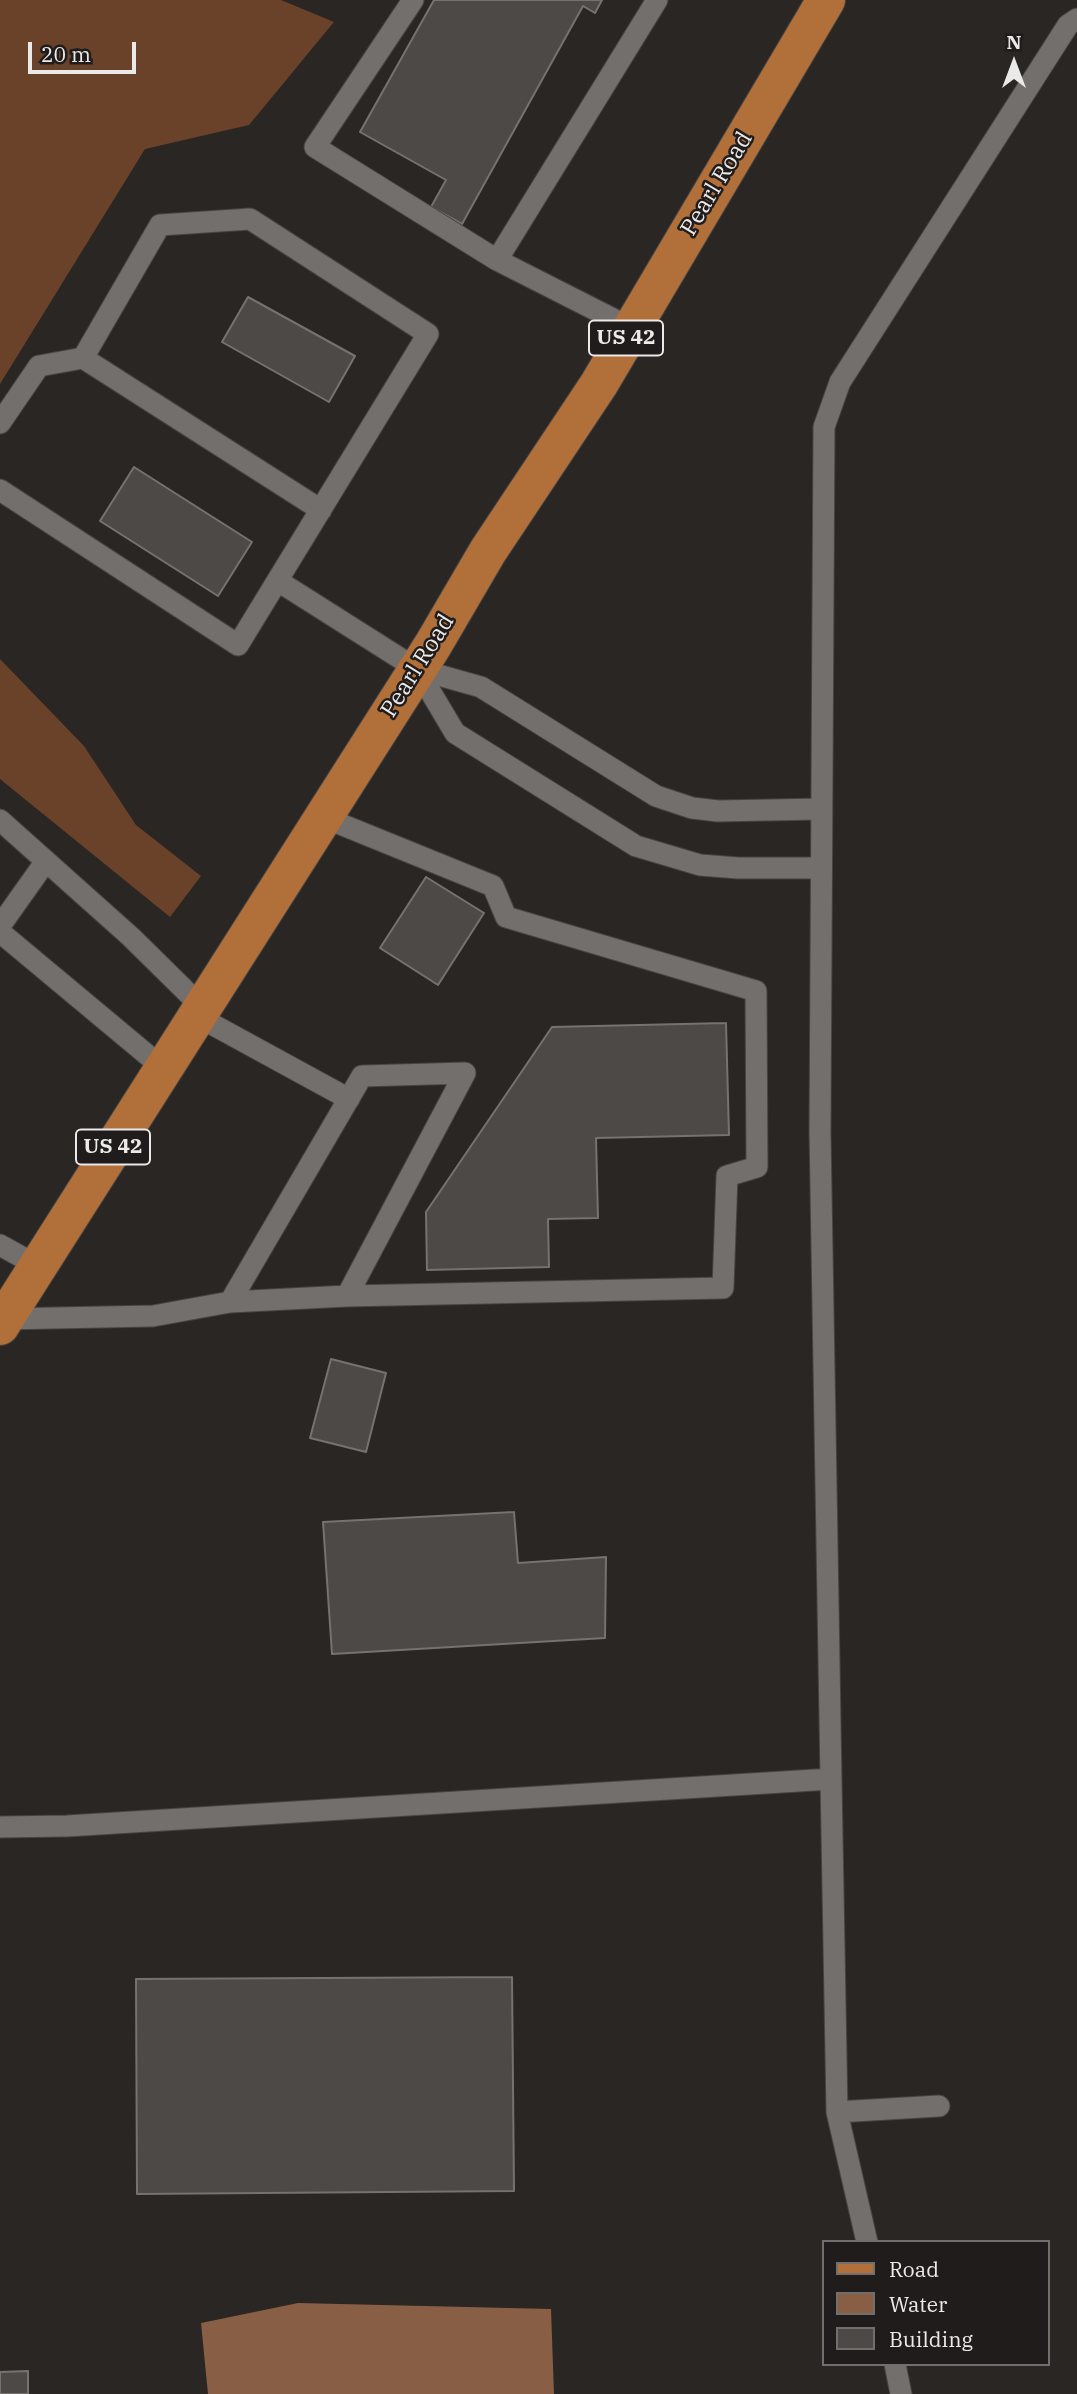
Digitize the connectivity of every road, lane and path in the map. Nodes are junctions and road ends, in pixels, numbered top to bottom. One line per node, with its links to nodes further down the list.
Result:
1 (413, 0): 5 (lane)
2 (657, 0): 5 (lane)
3 (826, 0): 6 (main road, Pearl Road / US 42)
4 (1077, 19): 13 (lane)
5 (497, 260): 6 (lane)
6 (631, 328): 12 (main road, Pearl Road / US 42)
7 (83, 358): 8 (lane); 10 (lane); 10 (lane)
8 (0, 423)
9 (0, 490): 11 (lane)
10 (321, 510): 11 (lane)
11 (278, 581): 12 (lane)
12 (417, 669): 13 (lane); 14 (main road, Pearl Road / US 42); 17 (lane)
13 (821, 809): 17 (lane)
14 (323, 817): 20 (main road, Pearl Road / US 42); 25 (lane)
15 (0, 820): 16 (lane)
16 (46, 861): 18 (lane); 20 (lane)
17 (821, 868): 28 (lane)
18 (0, 926)
19 (0, 932): 21 (lane)
20 (200, 1012): 21 (main road, Pearl Road / US 42); 22 (lane)
21 (163, 1068): 24 (main road, Pearl Road / US 42)
22 (349, 1099): 25 (lane); 26 (lane)
23 (0, 1245): 24 (lane)
24 (38, 1266): 27 (main road, Pearl Road / US 42)
25 (346, 1296): 26 (lane)
26 (230, 1301): 27 (lane)
27 (2, 1323)
28 (831, 1779): 29 (lane); 31 (lane)
29 (0, 1827)
30 (939, 2106): 31 (lane)
31 (837, 2112): 32 (lane)
32 (867, 2240)
33 (895, 2366): 34 (lane)
34 (901, 2394)

